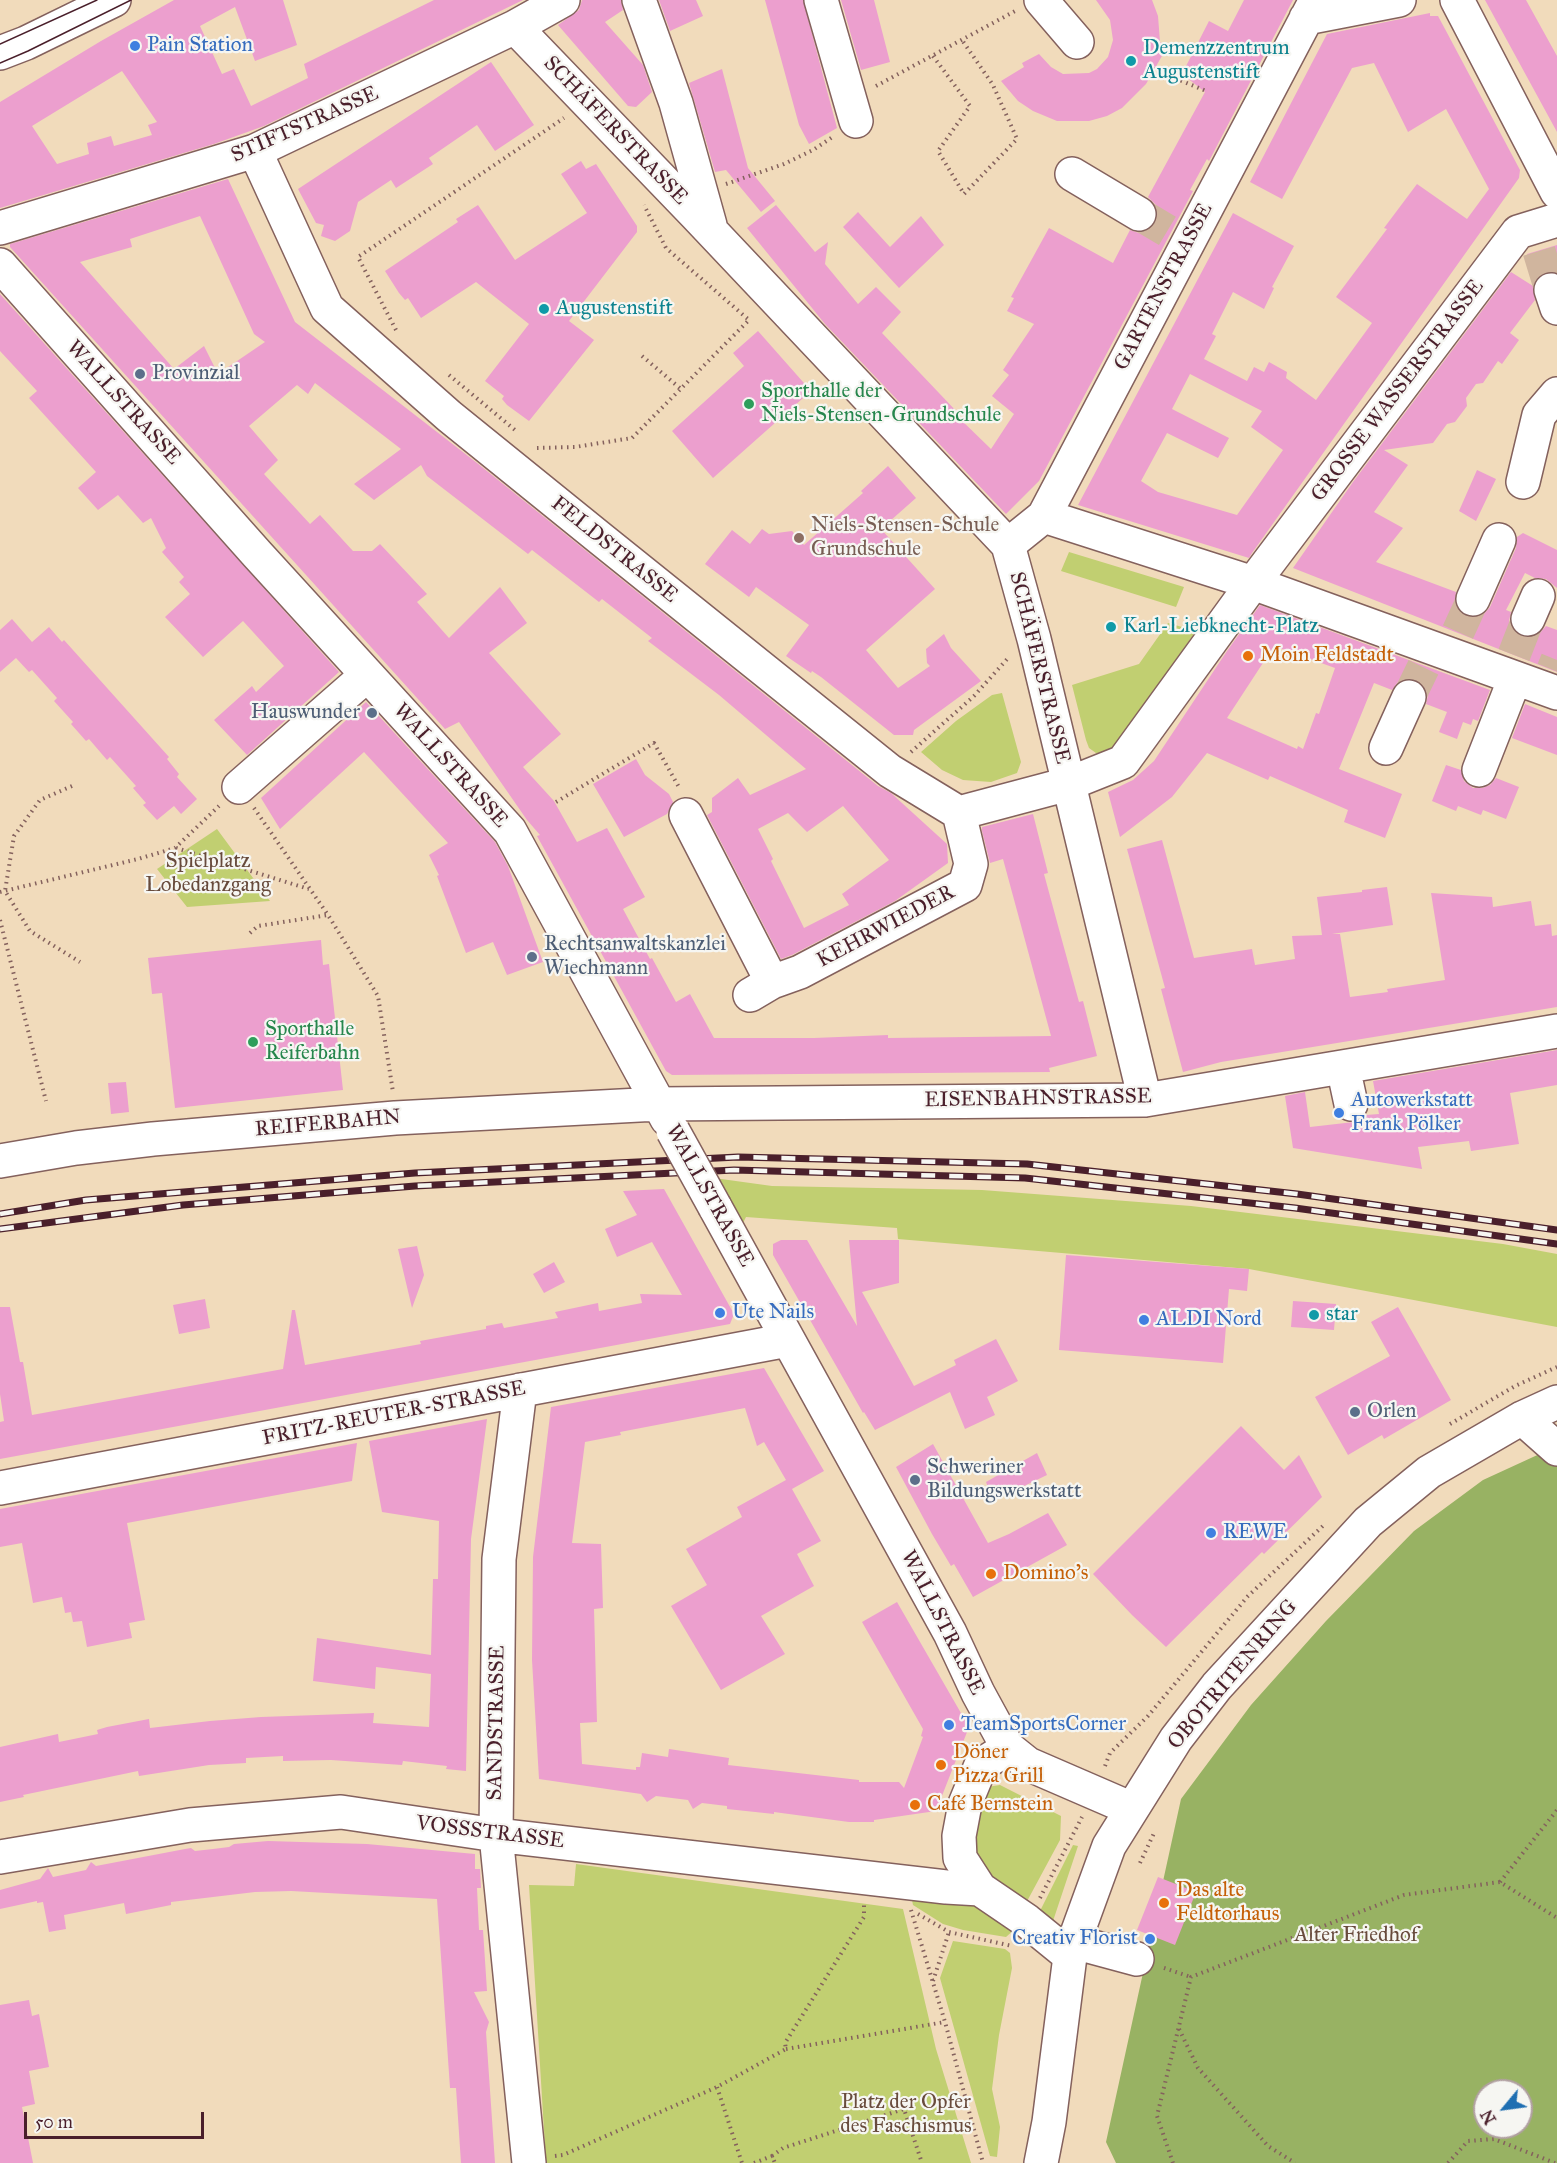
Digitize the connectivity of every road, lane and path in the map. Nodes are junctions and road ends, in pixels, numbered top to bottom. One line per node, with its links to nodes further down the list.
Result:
1 (563, 0): 9 (street, STIFTSTRASSE)
2 (639, 0): 23 (street, SCHÄFERSTRASSE)
3 (821, 0): 19 (street)
4 (1399, 0): 8 (street, GARTENSTRASSE)
5 (1457, 0): 22 (street)
6 (1034, 2): 10 (path); 11 (street)
7 (100, 7): 12 (street); 15 (street)
8 (1311, 9): 38 (street, GARTENSTRASSE)
9 (515, 27): 18 (street, SCHÄFERSTRASSE); 20 (street, STIFTSTRASSE)
10 (962, 40): 13 (path); 13 (path)
11 (1077, 42)
12 (0, 53)
13 (933, 56): 16 (path)
14 (1153, 69): 17 (path)
15 (0, 76)
16 (895, 76)
17 (1206, 91)
18 (586, 102): 27 (street, SCHÄFERSTRASSE); 30 (path)
19 (856, 121): 23 (path)
20 (255, 151): 25 (street, STIFTSTRASSE); 49 (street, FELDSTRASSE)
21 (1072, 174): 24 (street)
22 (1557, 192)
23 (700, 193): 27 (street, SCHÄFERSTRASSE)
24 (1139, 214)
25 (0, 228)
26 (1543, 233): 41 (street, GROSSE WASSERSTRASSE)
27 (714, 236): 40 (street, SCHÄFERSTRASSE)
28 (666, 248): 33 (path)
29 (0, 265): 44 (street, WALLSTRASSE)
30 (401, 338)
31 (642, 356): 33 (path)
32 (444, 371): 35 (path)
33 (681, 389): 36 (path)
34 (1557, 394): 37 (street)
35 (521, 435)
36 (530, 442)
37 (1523, 482)
38 (1044, 516): 40 (street, GARTENSTRASSE); 41 (street)
39 (1499, 540): 42 (street)
40 (1008, 545): 43 (street, SCHÄFERSTRASSE)
41 (1253, 583): 45 (street); 50 (street)
42 (1473, 599)
43 (1034, 639): 49 (path); 50 (street, SCHÄFERSTRASSE)
44 (367, 675): 52 (street); 69 (street, WALLSTRASSE)
45 (1532, 677): 48 (street)
46 (1409, 697): 47 (street)
47 (1386, 748)
48 (1479, 770)
49 (890, 771): 55 (street, FELDSTRASSE)
50 (1068, 784): 55 (street); 66 (street, SCHÄFERSTRASSE)
51 (72, 786): 58 (path)
52 (239, 787): 56 (path); 57 (path)
53 (683, 801): 54 (path); 55 (street, KEHRWIEDER)
54 (556, 802)
55 (959, 813)
56 (175, 848): 57 (path); 58 (path)
57 (310, 889): 59 (path)
58 (3, 892): 62 (path)
59 (328, 915): 61 (path); 65 (path)
60 (0, 921): 67 (path)
61 (250, 933)
62 (80, 962)
63 (1557, 1031): 64 (street, EISENBAHNSTRASSE)
64 (1344, 1067): 66 (street, EISENBAHNSTRASSE); 68 (street)
65 (393, 1096)
66 (1145, 1100): 69 (street, EISENBAHNSTRASSE)
67 (45, 1101)
68 (1351, 1104)
69 (666, 1118): 70 (street, REIFERBAHN); 71 (street, WALLSTRASSE, bridge)
70 (0, 1161)
71 (788, 1340): 72 (street, FRITZ-REUTER-STRASSE); 77 (street, WALLSTRASSE)
72 (520, 1390): 76 (street, FRITZ-REUTER-STRASSE); 81 (street, SANDSTRASSE)
73 (1557, 1402): 74 (street, OBOTRITENRING)
74 (1522, 1418): 75 (street); 79 (street, OBOTRITENRING)
75 (1557, 1449)
76 (0, 1488)
77 (1008, 1748): 79 (street, WALLSTRASSE); 85 (street)
78 (1557, 1810): 84 (path)
79 (1145, 1817): 83 (path); 92 (street, OBOTRITENRING)
80 (1081, 1820): 90 (path)
81 (496, 1835): 82 (street, VOSSSTRASSE); 85 (street, VOSSSTRASSE); 100 (street, SANDSTRASSE)
82 (0, 1857)
83 (1140, 1863)
84 (1500, 1882): 88 (path); 96 (path)
85 (980, 1889): 90 (street)
86 (865, 1900): 97 (path)
87 (911, 1910): 89 (path)
88 (1557, 1918)
89 (949, 1932): 90 (path); 94 (path)
90 (1023, 1934): 92 (street)
91 (918, 1935): 94 (path)
92 (1072, 1949): 93 (street); 106 (street, OBOTRITENRING)
93 (1137, 1959)
94 (932, 1982): 95 (path)
95 (945, 2022): 97 (path); 105 (path)
96 (1179, 2028): 107 (path); 108 (path)
97 (786, 2049): 98 (path)
98 (717, 2087): 100 (path); 101 (path)
99 (772, 2156): 102 (path); 103 (path); 104 (path)
100 (529, 2161)
101 (742, 2163)
102 (754, 2163)
103 (775, 2163)
104 (922, 2163)
105 (983, 2163)
106 (1041, 2163)
107 (1173, 2163)
108 (1295, 2163)
109 (1448, 2163): 110 (path)
110 (1555, 2163)

